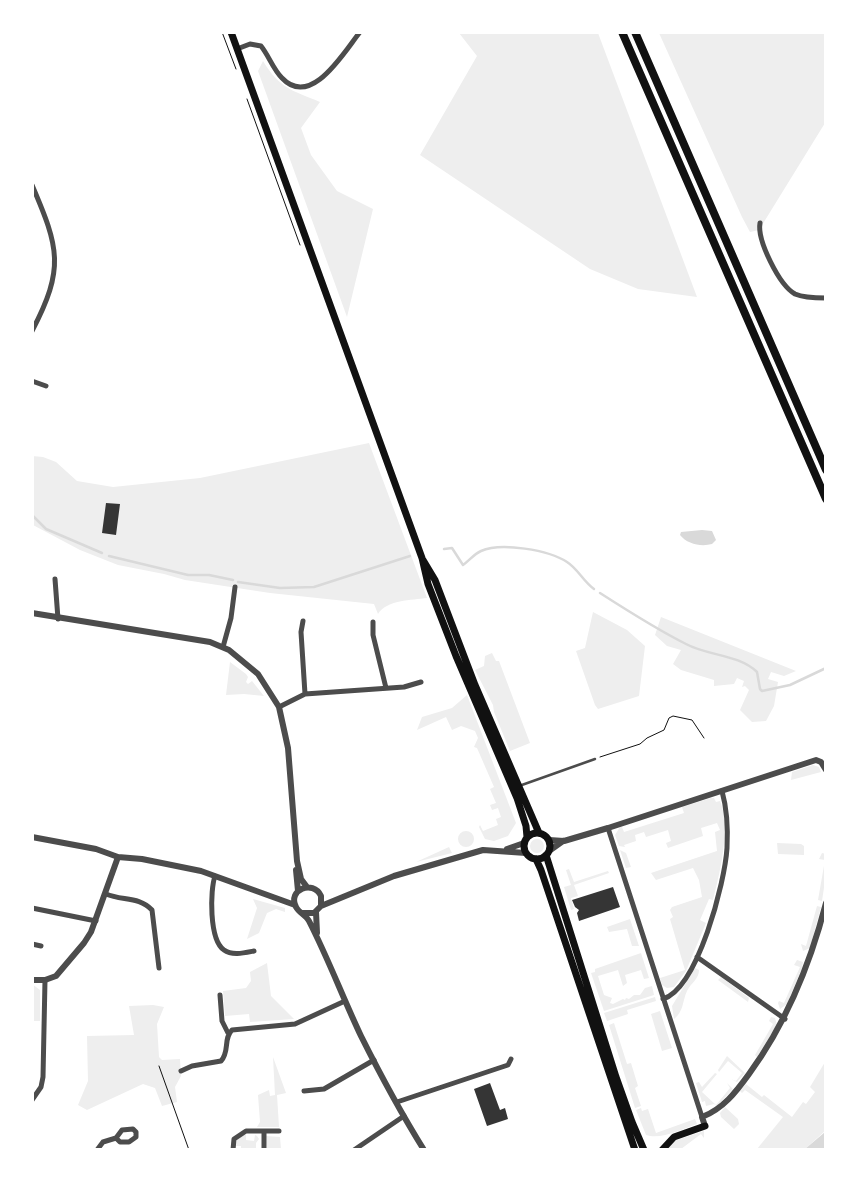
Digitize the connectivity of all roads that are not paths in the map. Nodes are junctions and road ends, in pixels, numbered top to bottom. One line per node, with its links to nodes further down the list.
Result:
1 (231, 32): 5 (main road)
2 (360, 32): 5 (street)
3 (622, 32): 13 (highway)
4 (635, 32): 12 (highway)
5 (237, 48): 27 (main road)
6 (32, 185): 9 (street)
7 (760, 223): 8 (street)
8 (826, 298)
9 (32, 331)
10 (32, 381): 11 (street)
11 (46, 386)
12 (826, 470)
13 (826, 499)
14 (55, 579): 17 (street)
15 (235, 587): 20 (street)
16 (32, 613): 17 (street)
17 (58, 619): 20 (street)
18 (303, 621): 23 (street)
19 (372, 622): 22 (street)
20 (223, 647): 24 (street)
21 (420, 682): 22 (street)
22 (386, 688): 23 (street)
23 (305, 694): 24 (street)
24 (279, 707): 40 (street)
25 (595, 759): 27 (lane)
26 (826, 770): 28 (street)
27 (515, 787): 30 (main road); 32 (main road)
28 (722, 791): 29 (street); 59 (street)
29 (608, 828): 34 (street); 64 (street)
30 (539, 833): 32 (main road); 33 (main road)
31 (32, 837): 38 (street)
32 (526, 840): 35 (street); 36 (main road)
33 (549, 840): 34 (street); 37 (main road)
34 (564, 841): 37 (street)
35 (503, 850): 36 (street); 47 (street)
36 (526, 853): 39 (main road)
37 (548, 853): 39 (main road); 86 (main road)
38 (118, 857): 41 (street); 44 (street)
39 (536, 859): 85 (main road)
40 (298, 861): 42 (street); 43 (street)
41 (216, 876): 45 (street); 58 (street)
42 (307, 887): 43 (street); 46 (street)
43 (297, 893): 45 (street); 49 (street)
44 (106, 894): 54 (street); 60 (street)
45 (269, 895): 49 (street)
46 (321, 896): 47 (street); 50 (street)
47 (341, 896): 50 (street)
48 (826, 903): 66 (street)
49 (295, 905): 53 (street)
50 (321, 906): 52 (street)
51 (32, 908): 54 (street)
52 (316, 912): 53 (street); 55 (street)
53 (303, 913): 55 (street)
54 (96, 920): 62 (street)
55 (319, 940): 65 (street)
56 (32, 944): 57 (street)
57 (41, 946)
58 (254, 950)
59 (697, 957): 64 (street); 66 (street)
60 (159, 968)
61 (32, 980): 62 (street)
62 (45, 980): 72 (street)
63 (220, 995): 67 (street)
64 (663, 999): 75 (street)
65 (345, 1001): 67 (street); 69 (street)
66 (785, 1019): 75 (street)
67 (228, 1033): 70 (street)
68 (511, 1059): 73 (street)
69 (374, 1060): 71 (street); 73 (street)
70 (181, 1071)
71 (304, 1091)
72 (32, 1100)
73 (397, 1102): 74 (street)
74 (404, 1116): 83 (street); 84 (street)
75 (702, 1117): 76 (street)
76 (705, 1126): 87 (main road)
77 (278, 1131): 78 (street)
78 (264, 1132): 81 (street); 82 (street)
79 (116, 1138): 80 (street)
80 (97, 1150)
81 (233, 1150)
82 (264, 1150)
83 (354, 1150)
84 (424, 1150)
85 (635, 1150)
86 (644, 1150)
87 (662, 1150)

